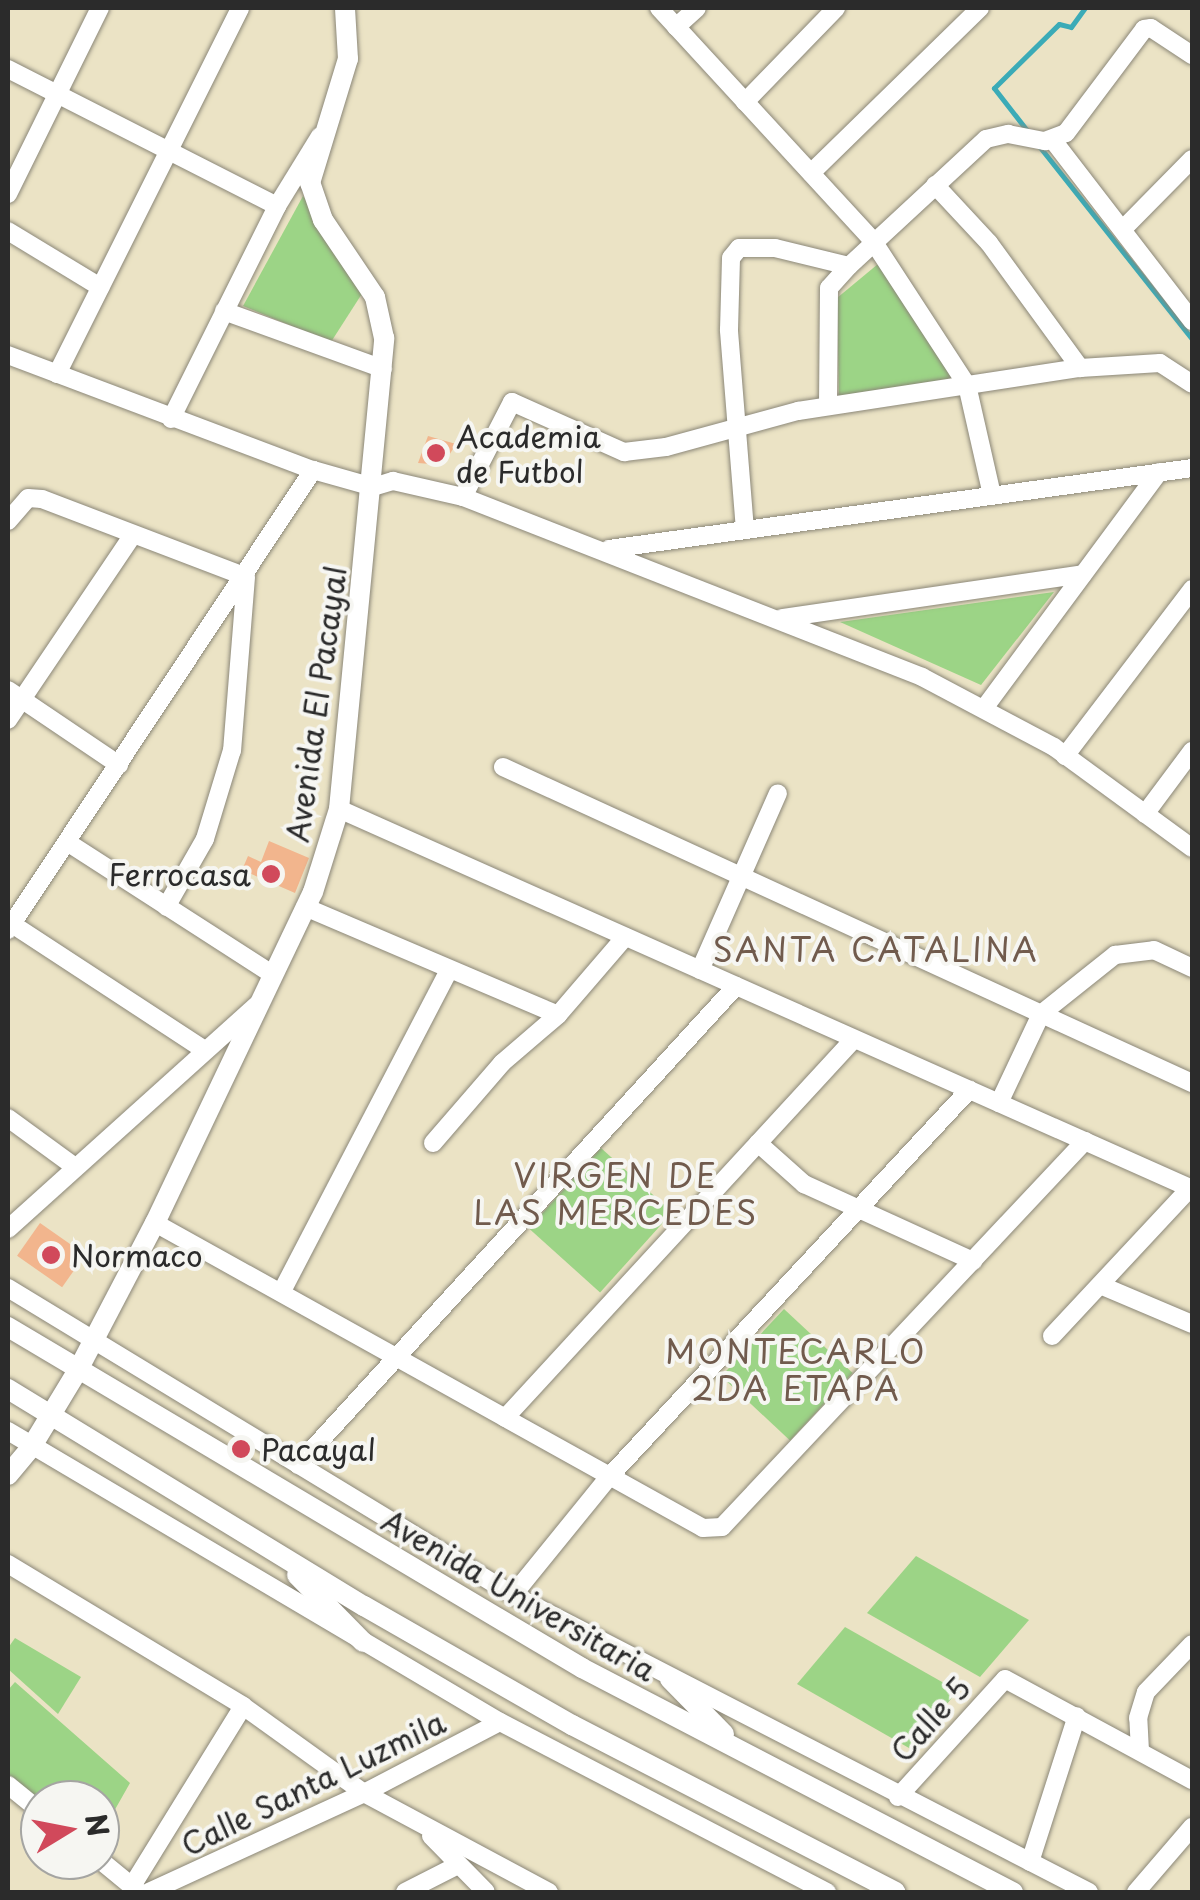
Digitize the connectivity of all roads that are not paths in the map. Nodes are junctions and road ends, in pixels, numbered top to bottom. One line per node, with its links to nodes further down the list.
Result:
1 (100, 8): 11 (street)
2 (240, 8): 15 (street)
3 (345, 8): 13 (street, Avenida El Pacayal)
4 (659, 8): 8 (street)
5 (697, 8): 8 (street)
6 (836, 8): 12 (street)
7 (980, 8): 17 (street)
8 (676, 27): 12 (street)
9 (1192, 56): 14 (street)
10 (8, 69): 11 (street)
11 (56, 94): 15 (street); 19 (street)
12 (745, 102): 17 (street)
13 (327, 125): 20 (street); 30 (street, Avenida El Pacayal)
14 (1052, 139): 18 (street); 21 (street)
15 (169, 150): 20 (street); 25 (street)
16 (1192, 159): 21 (street)
17 (811, 173): 23 (street)
18 (936, 185): 23 (street); 29 (street)
19 (8, 194)
20 (277, 206): 26 (street)
21 (1124, 228): 27 (street)
22 (8, 231): 25 (street)
23 (873, 241): 24 (street); 33 (street)
24 (849, 266): 34 (street); 36 (street)
25 (100, 287): 31 (street)
26 (224, 311): 30 (street); 35 (street)
27 (1192, 320)
28 (8, 355): 31 (street)
29 (1080, 368): 32 (street); 33 (street)
30 (383, 370): 40 (street, Avenida El Pacayal)
31 (58, 374): 35 (street)
32 (1192, 384)
33 (967, 385): 34 (street); 41 (street)
34 (828, 406): 36 (street)
35 (171, 419): 38 (street)
36 (733, 426): 42 (street); 44 (street)
37 (1192, 468): 39 (street)
38 (313, 470): 40 (street); 48 (street)
39 (1159, 472): 41 (street); 47 (street)
40 (374, 486): 42 (street); 59 (street, Avenida El Pacayal)
41 (992, 495): 44 (street)
42 (463, 496): 46 (street)
43 (8, 522): 45 (street)
44 (745, 530): 46 (street)
45 (132, 536): 48 (street); 51 (street)
46 (604, 550): 50 (street)
47 (1083, 574): 50 (street); 52 (street)
48 (246, 578): 56 (street); 64 (street)
49 (1192, 589): 55 (street)
50 (777, 619): 52 (street)
51 (14, 695): 53 (street); 56 (street)
52 (985, 707): 55 (street)
53 (8, 720)
54 (1192, 751): 60 (street)
55 (1065, 756): 60 (street)
56 (119, 765): 61 (street)
57 (503, 766): 63 (street)
58 (778, 793): 63 (street)
59 (339, 809): 65 (street, Avenida El Pacayal); 67 (street)
60 (1146, 814): 62 (street)
61 (67, 842): 64 (street); 66 (street)
62 (1192, 848)
63 (743, 877): 69 (street); 74 (street)
64 (166, 906): 71 (street)
65 (305, 907): 70 (street); 71 (street, Avenida El Pacayal)
66 (10, 927): 77 (street)
67 (625, 937): 69 (street); 75 (street)
68 (1192, 968): 74 (street)
69 (700, 970): 72 (street)
70 (448, 972): 75 (street); 93 (street)
71 (272, 974): 73 (street, Avenida El Pacayal)
72 (736, 986): 76 (street); 98 (street)
73 (256, 1006): 77 (street); 88 (street, Avenida El Pacayal)
74 (1041, 1014): 78 (street); 80 (street)
75 (558, 1015): 83 (street)
76 (854, 1038): 79 (street); 84 (street)
77 (204, 1049): 85 (street)
78 (1192, 1083)
79 (969, 1090): 80 (street); 87 (street)
80 (999, 1103): 82 (street)
81 (8, 1118): 85 (street)
82 (1085, 1142): 86 (street); 90 (street)
83 (433, 1143)
84 (758, 1143): 87 (street); 102 (street)
85 (74, 1167): 89 (street)
86 (1191, 1189): 91 (street)
87 (858, 1209): 90 (street); 107 (street)
88 (155, 1223): 93 (street); 97 (street, Avenida El Pacayal)
89 (8, 1228)
90 (973, 1262): 107 (street)
91 (1100, 1285): 94 (street); 96 (street)
92 (8, 1288): 97 (street)
93 (282, 1292): 98 (street)
94 (1192, 1324)
95 (8, 1327): 99 (street, Avenida Universitaria)
96 (1052, 1336)
97 (93, 1342): 99 (street, Avenida El Pacayal); 105 (street)
98 (396, 1356): 102 (street); 105 (street)
99 (78, 1370): 101 (street, Avenida El Pacayal); 117 (street, Avenida Universitaria)
100 (8, 1389): 101 (street)
101 (50, 1415): 104 (street, Avenida El Pacayal); 108 (street)
102 (505, 1418): 107 (street)
103 (8, 1431): 104 (street)
104 (32, 1446): 106 (street, Avenida El Pacayal); 111 (street)
105 (298, 1465): 110 (street)
106 (8, 1476)
107 (609, 1477): 110 (street)
108 (274, 1552): 111 (street); 131 (street)
109 (8, 1564): 114 (street)
110 (513, 1595): 113 (street)
111 (363, 1642): 116 (street)
112 (1192, 1644): 118 (street)
113 (670, 1679): 117 (street); 121 (street)
114 (243, 1706): 120 (street); 126 (street)
115 (1077, 1716): 118 (street); 121 (street, Calle 5); 124 (street)
116 (500, 1722): 120 (street, Calle Santa Luzmila); 130 (street)
117 (740, 1750): 132 (street, Avenida Universitaria)
118 (1140, 1750): 119 (street)
119 (1192, 1780)
120 (364, 1792): 122 (street); 126 (street, Calle Santa Luzmila)
121 (898, 1797): 124 (street)
122 (421, 1824): 125 (street); 129 (street)
123 (1192, 1827): 134 (street)
124 (1030, 1862): 133 (street)
125 (458, 1866): 127 (street); 128 (street)
126 (140, 1890)
127 (405, 1892)
128 (486, 1892)
129 (549, 1892)
130 (827, 1892)
131 (895, 1892)
132 (1013, 1892)
133 (1089, 1892)
134 (1136, 1892)

